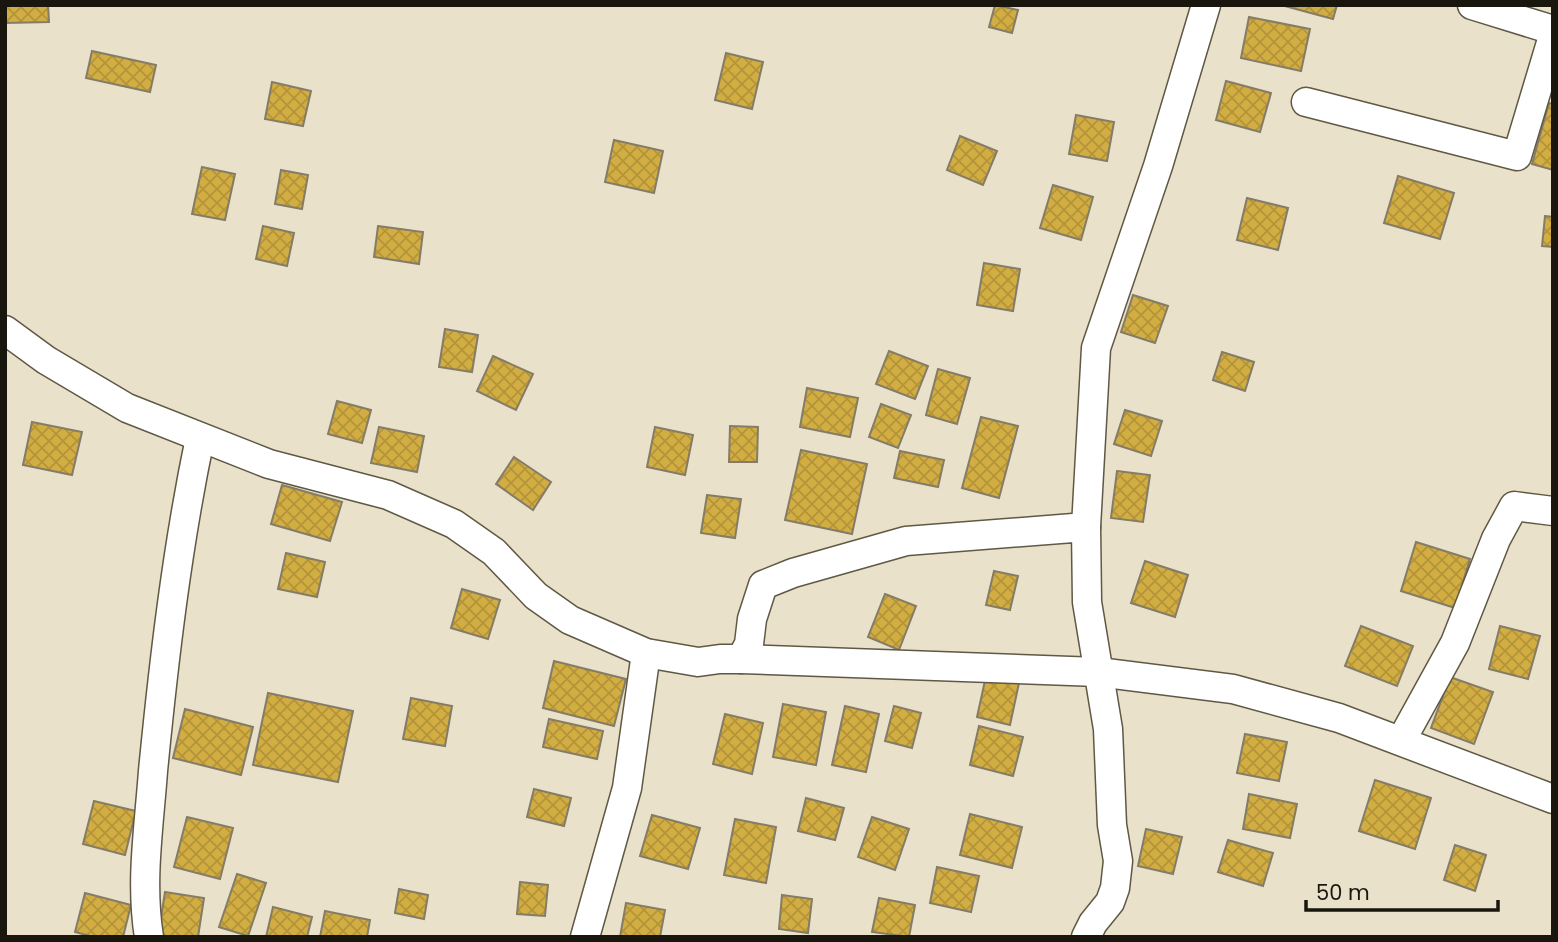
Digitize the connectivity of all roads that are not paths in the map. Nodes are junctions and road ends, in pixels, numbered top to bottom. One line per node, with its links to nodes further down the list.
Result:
1 (1206, 5): 9 (street)
2 (1472, 5): 3 (street)
3 (1553, 30)
4 (1553, 36): 5 (street)
5 (1306, 102)
6 (5, 330): 7 (street)
7 (200, 438): 10 (street); 15 (street)
8 (1553, 511): 13 (street)
9 (1086, 527): 11 (street); 12 (street)
10 (646, 653): 11 (street); 16 (street)
11 (741, 659): 12 (street)
12 (1098, 672): 13 (street); 17 (street)
13 (1401, 741): 14 (street)
14 (1553, 799)
15 (149, 937)
16 (585, 937)
17 (1086, 937)

